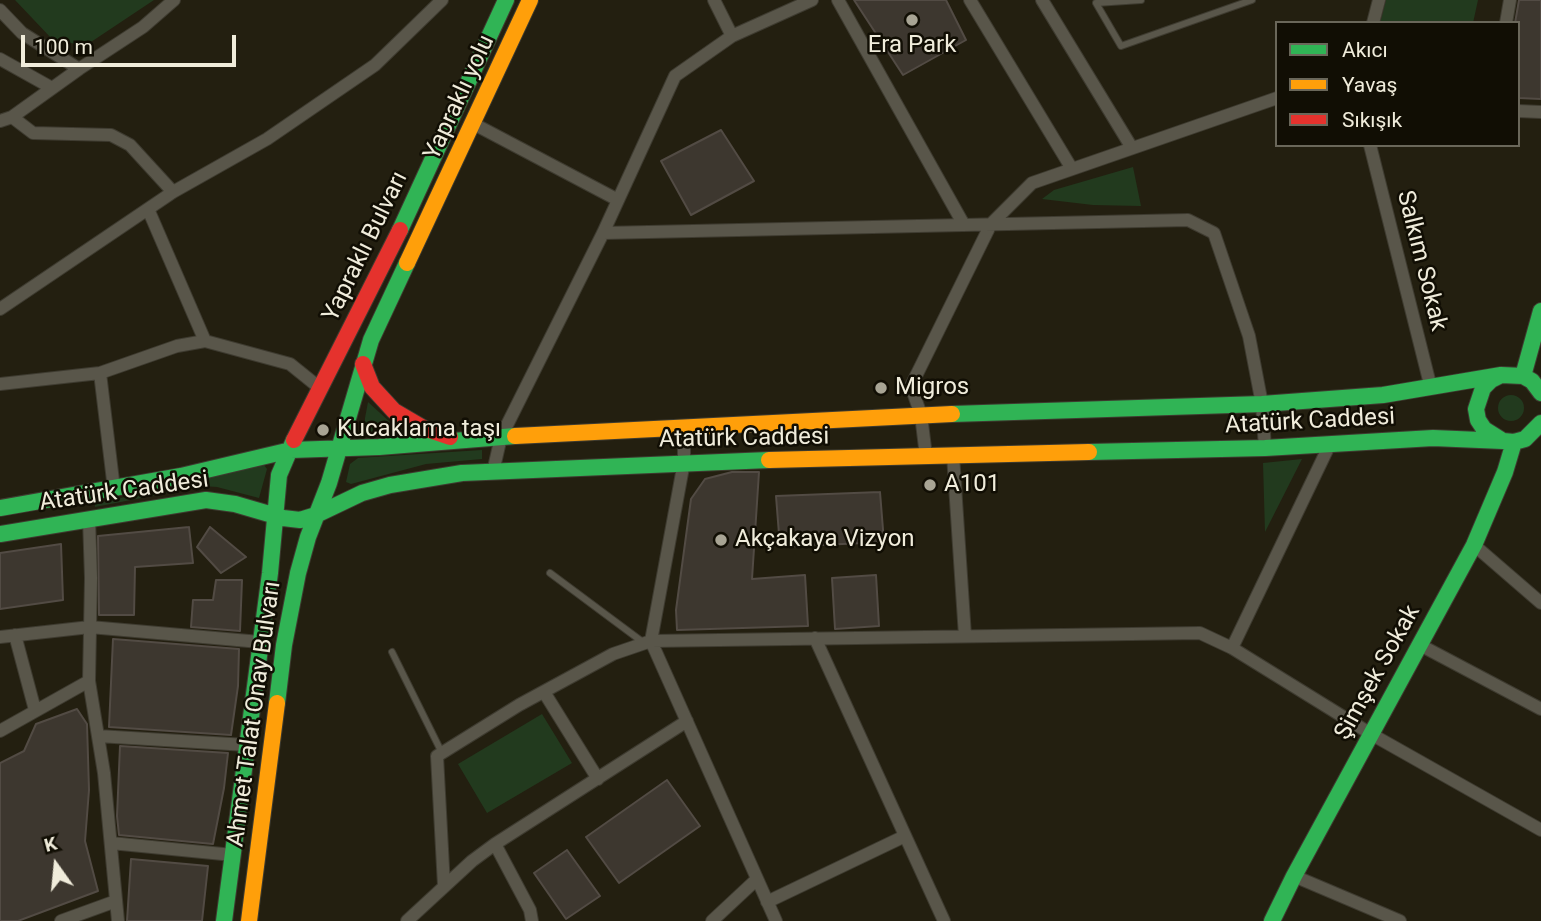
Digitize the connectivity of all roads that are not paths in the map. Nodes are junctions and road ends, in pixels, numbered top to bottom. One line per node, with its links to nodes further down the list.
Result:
1 (174, 0): 19 (street)
2 (506, 0): 44 (main road, Yapraklı Bulvarı)
3 (530, 0): 25 (main road, Yapraklı yolu)
4 (714, 0): 17 (street)
5 (812, 0): 17 (street)
6 (838, 0): 33 (street)
7 (970, 0): 28 (street)
8 (1042, 0): 27 (street)
9 (1141, 0): 10 (lane)
10 (1252, 0)
11 (1379, 0): 15 (street)
12 (1510, 0): 16 (street)
13 (437, 2): 29 (street)
14 (0, 10): 19 (street)
15 (1374, 21)
16 (1506, 21)
17 (732, 36): 30 (street)
18 (0, 59): 20 (street)
19 (79, 69): 20 (street)
20 (52, 88): 24 (street)
21 (1275, 99): 27 (street)
22 (1520, 111): 23 (street)
23 (1541, 112)
24 (6, 119): 29 (street)
25 (474, 124): 30 (street); 38 (main road, Yapraklı yolu)
26 (1371, 147): 43 (street, Salkım Sokak)
27 (1132, 148): 28 (street)
28 (1072, 169): 32 (street)
29 (173, 192): 31 (street)
30 (618, 200): 34 (street)
31 (148, 209): 35 (street); 37 (street)
32 (991, 224): 33 (street); 46 (street); 47 (street)
33 (964, 225): 34 (street)
34 (603, 233): 50 (street)
35 (3, 303)
36 (1541, 312): 41 (main road)
37 (205, 341): 39 (street); 44 (street)
38 (363, 364): 51 (main road); 55 (main road, Yapraklı yolu)
39 (100, 373): 42 (street); 61 (street)
40 (1501, 375): 41 (main road, Atatürk Caddesi); 43 (main road, Atatürk Caddesi); 52 (main road)
41 (1522, 376): 45 (main road)
42 (0, 384)
43 (1431, 388): 46 (main road, Atatürk Caddesi)
44 (321, 389): 56 (main road, Yapraklı Bulvarı)
45 (1541, 393)
46 (1262, 404): 47 (main road, Atatürk Caddesi); 54 (street)
47 (922, 415): 49 (main road, Atatürk Caddesi); 58 (street)
48 (1541, 423): 52 (main road)
49 (684, 427): 50 (main road, Atatürk Caddesi); 59 (street)
50 (501, 437): 51 (main road, Atatürk Caddesi); 60 (street)
51 (460, 440): 55 (main road, Atatürk Caddesi)
52 (1508, 442): 53 (main road, Atatürk Caddesi); 67 (main road, Şimşek Sokak)
53 (1329, 446): 54 (main road, Atatürk Caddesi); 78 (street)
54 (1265, 448): 57 (main road, Atatürk Caddesi)
55 (339, 449): 56 (main road, Atatürk Caddesi); 63 (main road)
56 (289, 450): 61 (main road, Atatürk Caddesi); 64 (main road, Yapraklı Bulvarı)
57 (953, 455): 58 (main road, Atatürk Caddesi); 72 (street)
58 (926, 456): 59 (main road, Atatürk Caddesi)
59 (684, 462): 60 (main road, Atatürk Caddesi); 76 (street)
60 (493, 472): 63 (main road, Atatürk Caddesi)
61 (114, 489): 62 (main road, Atatürk Caddesi)
62 (0, 508)
63 (316, 515): 64 (main road, Atatürk Caddesi); 104 (main road, Ahmet Talat Onay Bulvarı)
64 (274, 516): 65 (main road, Atatürk Caddesi); 75 (main road, Ahmet Talat Onay Bulvarı)
65 (89, 519): 66 (main road, Atatürk Caddesi); 70 (street)
66 (0, 534)
67 (1474, 545): 69 (street); 77 (main road, Şimşek Sokak)
68 (550, 573): 76 (lane)
69 (1541, 603)
70 (90, 627): 71 (street); 75 (street); 80 (street)
71 (15, 635): 73 (street); 83 (street)
72 (965, 636): 74 (street); 78 (street)
73 (0, 637)
74 (815, 638): 76 (street); 92 (street)
75 (260, 642): 88 (main road, Ahmet Talat Onay Bulvarı)
76 (647, 642): 81 (street); 84 (street)
77 (1419, 645): 82 (street); 86 (main road, Şimşek Sokak)
78 (1232, 648): 86 (street)
79 (392, 652): 89 (lane)
80 (89, 681): 83 (street); 87 (street)
81 (544, 692): 89 (street); 90 (street)
82 (1541, 709)
83 (35, 710): 85 (street)
84 (687, 722): 90 (street); 97 (street)
85 (0, 731)
86 (1371, 734): 91 (street); 96 (main road, Şimşek Sokak)
87 (98, 736): 88 (street); 93 (street)
88 (247, 746): 95 (main road, Ahmet Talat Onay Bulvarı)
89 (442, 753): 98 (street)
90 (598, 779): 94 (street)
91 (1541, 830)
92 (905, 836): 100 (street); 109 (street)
93 (110, 844): 95 (street); 99 (street)
94 (495, 844): 98 (street); 106 (street)
95 (233, 855): 103 (main road, Ahmet Talat Onay Bulvarı)
96 (1294, 876): 110 (main road, Şimşek Sokak); 111 (street)
97 (757, 879): 100 (street); 107 (street)
98 (444, 886): 105 (street)
99 (116, 901): 101 (street); 102 (street)
100 (768, 902): 108 (street)
101 (61, 921)
102 (118, 921)
103 (224, 921)
104 (249, 921)
105 (407, 921)
106 (532, 921)
107 (712, 921)
108 (776, 921)
109 (944, 921)
110 (1272, 921)
111 (1400, 921)

